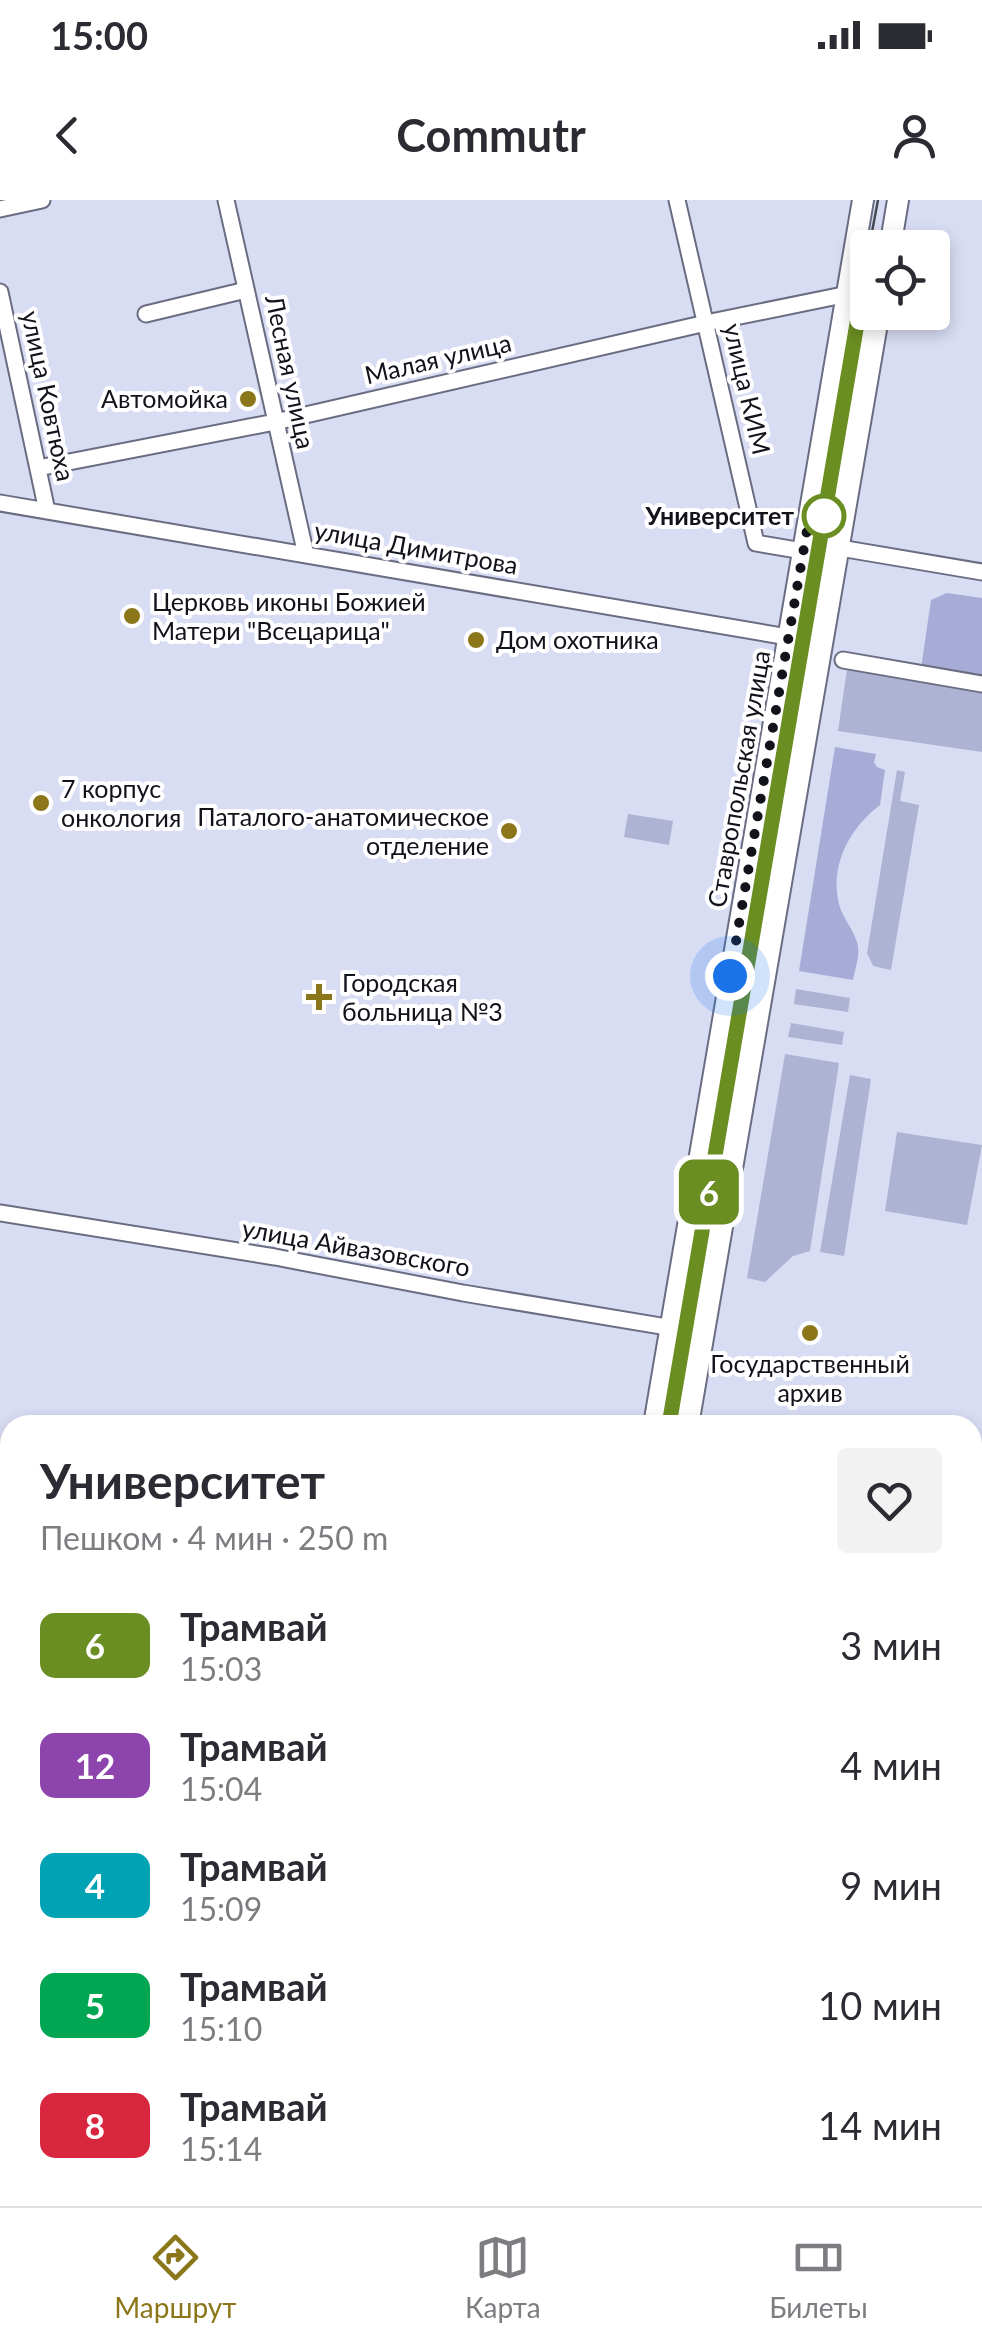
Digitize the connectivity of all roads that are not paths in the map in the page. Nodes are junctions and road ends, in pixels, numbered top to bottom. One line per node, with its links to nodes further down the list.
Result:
1 (42, 200): 6 (street)
2 (226, 200): 8 (street, Лесная улица)
3 (678, 200): 12 (street, улица КИМ)
4 (863, 200): 10 (main road, Ставропольская улица)
5 (898, 200): 7 (main road)
6 (0, 209)
7 (893, 230)
8 (246, 290): 11 (street); 14 (street, Лесная улица)
9 (0, 292): 15 (street, улица Ковтюха)
10 (848, 294): 12 (street, Малая улица); 19 (main road, Ставропольская улица)
11 (146, 314)
12 (706, 323): 14 (street, Малая улица); 19 (street, улица КИМ)
13 (877, 330): 18 (main road)
14 (275, 422): 15 (street, Малая улица); 20 (street, Лесная улица)
15 (38, 468): 17 (street, улица Ковтюха)
16 (0, 503): 17 (street, улица Димитрова)
17 (47, 511): 20 (street, улица Димитрова)
18 (840, 548): 21 (street); 23 (main road)
19 (803, 552): 22 (main road, Ставропольская улица)
20 (306, 555): 22 (street, улица Димитрова)
21 (982, 572)
22 (789, 637): 23 (street, улица Димитрова); 27 (main road, Ставропольская улица)
23 (824, 643): 28 (main road)
24 (843, 660): 25 (street)
25 (982, 684)
26 (0, 1212): 27 (street, улица Айвазовского)
27 (671, 1328): 28 (street, улица Айвазовского); 29 (main road, Ставропольская улица)
28 (704, 1334): 30 (main road)
29 (656, 1415)
30 (690, 1415)

